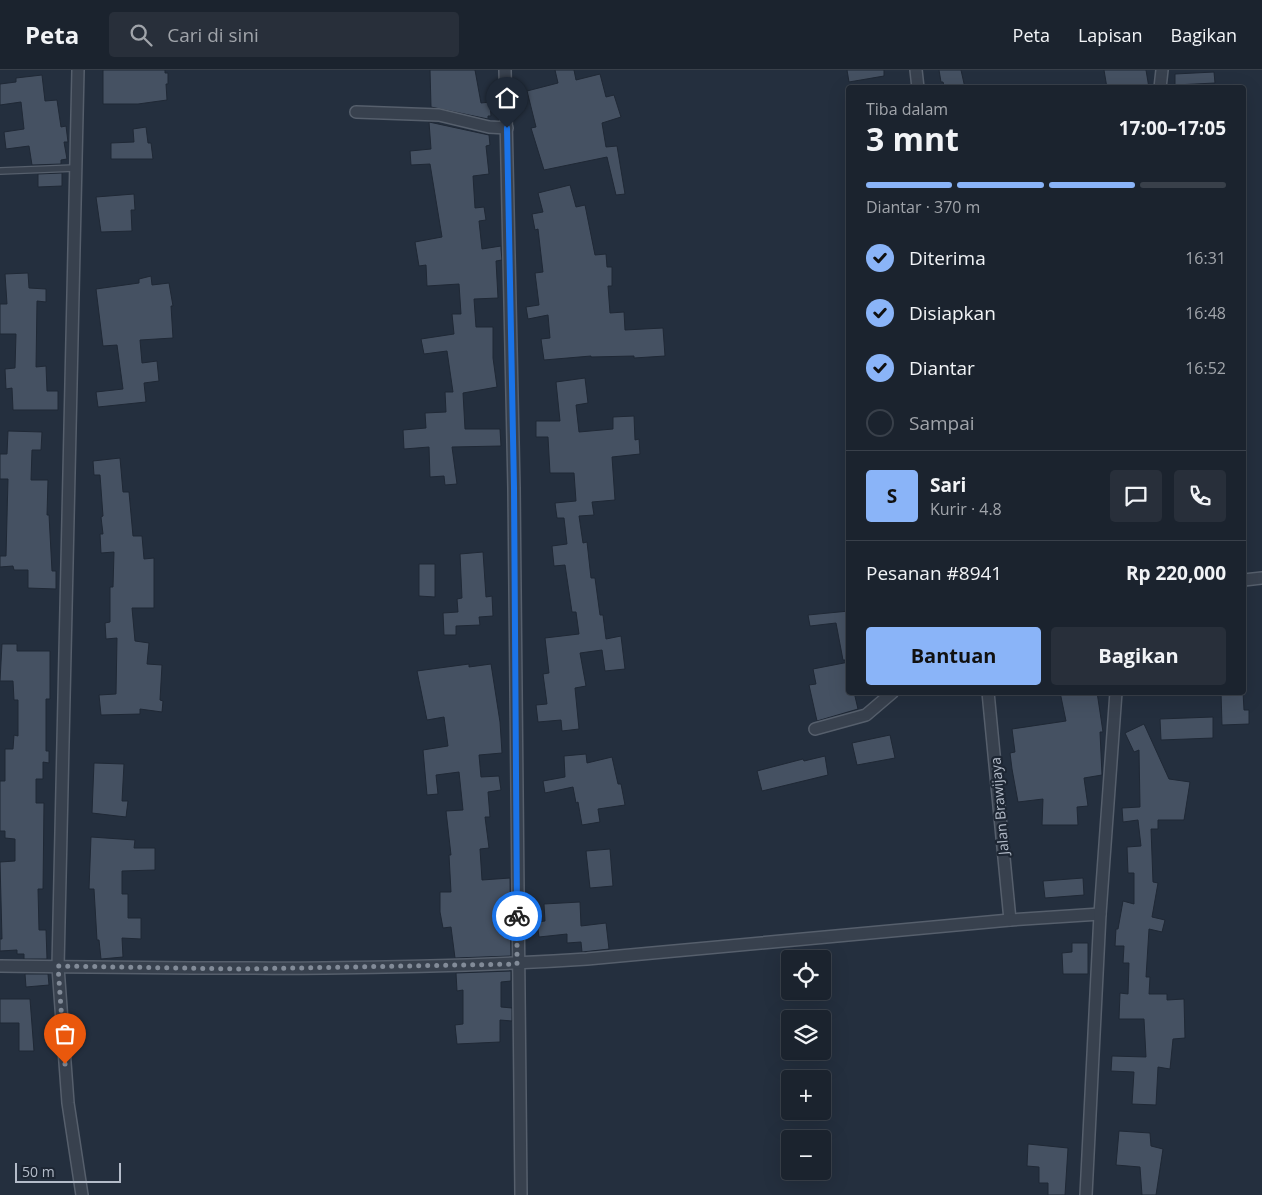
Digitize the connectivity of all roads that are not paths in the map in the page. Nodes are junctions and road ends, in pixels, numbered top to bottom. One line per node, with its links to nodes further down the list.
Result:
1 (78, 70): 9 (street)
2 (505, 70): 8 (street)
3 (916, 70): 5 (street)
4 (1162, 70): 6 (street)
5 (918, 85)
6 (1160, 85)
7 (356, 112): 8 (street)
8 (507, 128): 19 (street)
9 (75, 168): 10 (lane); 21 (street)
10 (0, 172)
11 (1262, 578): 12 (street)
12 (1246, 580)
13 (890, 695): 16 (street)
14 (988, 695): 18 (street, Jalan Brawijaya)
15 (1116, 695): 17 (street)
16 (815, 728)
17 (1100, 914): 18 (street); 24 (street)
18 (1010, 920): 19 (street)
19 (517, 964): 21 (street); 23 (street)
20 (0, 966): 21 (street)
21 (58, 966): 22 (street)
22 (82, 1195)
23 (521, 1195)
24 (1086, 1195)

